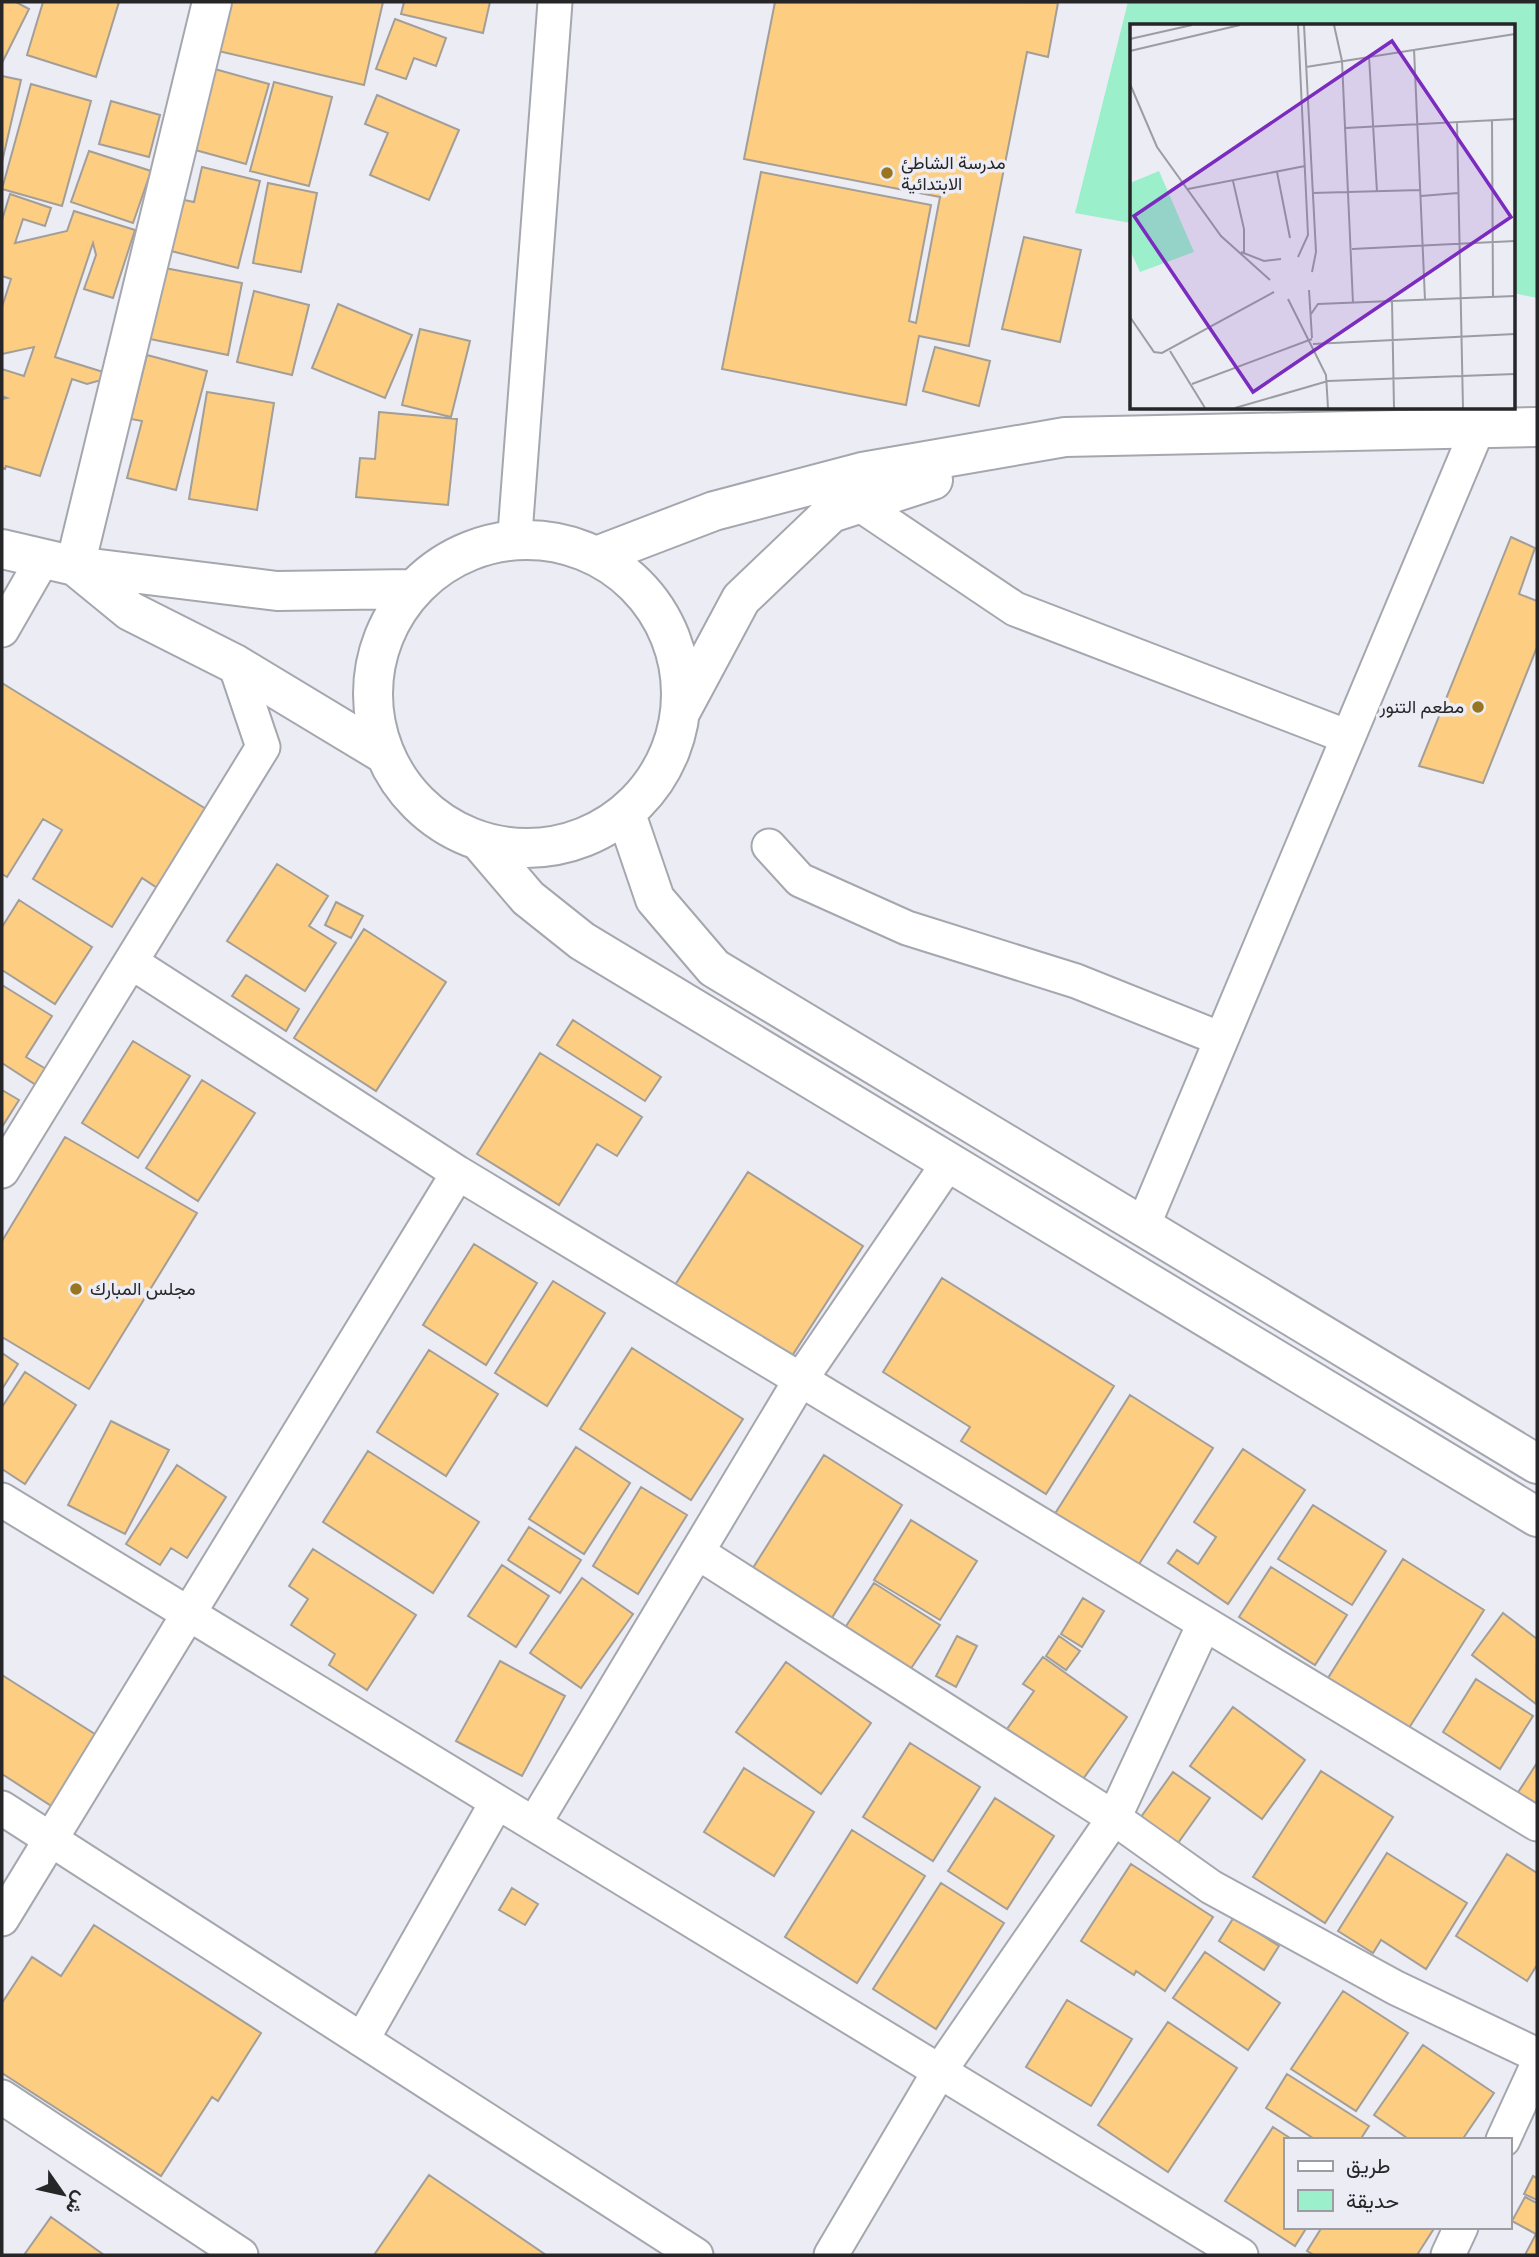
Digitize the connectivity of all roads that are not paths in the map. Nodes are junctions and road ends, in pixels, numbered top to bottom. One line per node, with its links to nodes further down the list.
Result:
1 (212, 2): 10 (street)
2 (555, 2): 7 (street)
3 (1537, 427): 4 (street)
4 (1478, 428): 5 (street); 15 (street)
5 (1065, 437): 6 (street); 9 (street)
6 (859, 504): 14 (street); 15 (street)
7 (515, 534): 9 (street); 11 (street)
8 (2, 549): 10 (street)
9 (599, 555): 14 (street)
10 (59, 562): 11 (street); 12 (street); 13 (street)
11 (412, 590): 16 (street)
12 (2, 631)
13 (235, 664): 16 (street); 20 (street)
14 (682, 709): 17 (street)
15 (1348, 737): 21 (street)
16 (384, 754): 18 (street)
17 (626, 814): 18 (street); 25 (street)
18 (481, 843): 22 (street)
19 (769, 846): 21 (street)
20 (131, 962): 23 (street); 24 (street)
21 (1221, 1039): 25 (street)
22 (949, 1162): 26 (street); 29 (street)
23 (2, 1171)
24 (458, 1173): 26 (street); 31 (street)
25 (1143, 1226): 27 (street)
26 (801, 1379): 30 (street); 32 (street)
27 (1537, 1464)
28 (2, 1500): 31 (street)
29 (1537, 1517)
30 (697, 1552): 35 (street); 37 (street)
31 (189, 1614): 33 (street); 38 (street)
32 (1204, 1623): 35 (street); 36 (street)
33 (497, 1802): 37 (street); 40 (street)
34 (2, 1808): 38 (street)
35 (1114, 1818): 41 (street); 43 (street)
36 (1537, 1824)
37 (534, 1825): 43 (street)
38 (50, 1840): 39 (street); 40 (street)
39 (2, 1919)
40 (362, 2040): 48 (street)
41 (1537, 2055)
42 (1537, 2066): 45 (street)
43 (939, 2072): 49 (street); 50 (street)
44 (2, 2098): 47 (street)
45 (1504, 2138)
46 (1460, 2229): 51 (street)
47 (242, 2255)
48 (696, 2255)
49 (831, 2255)
50 (1241, 2255)
51 (1448, 2255)

